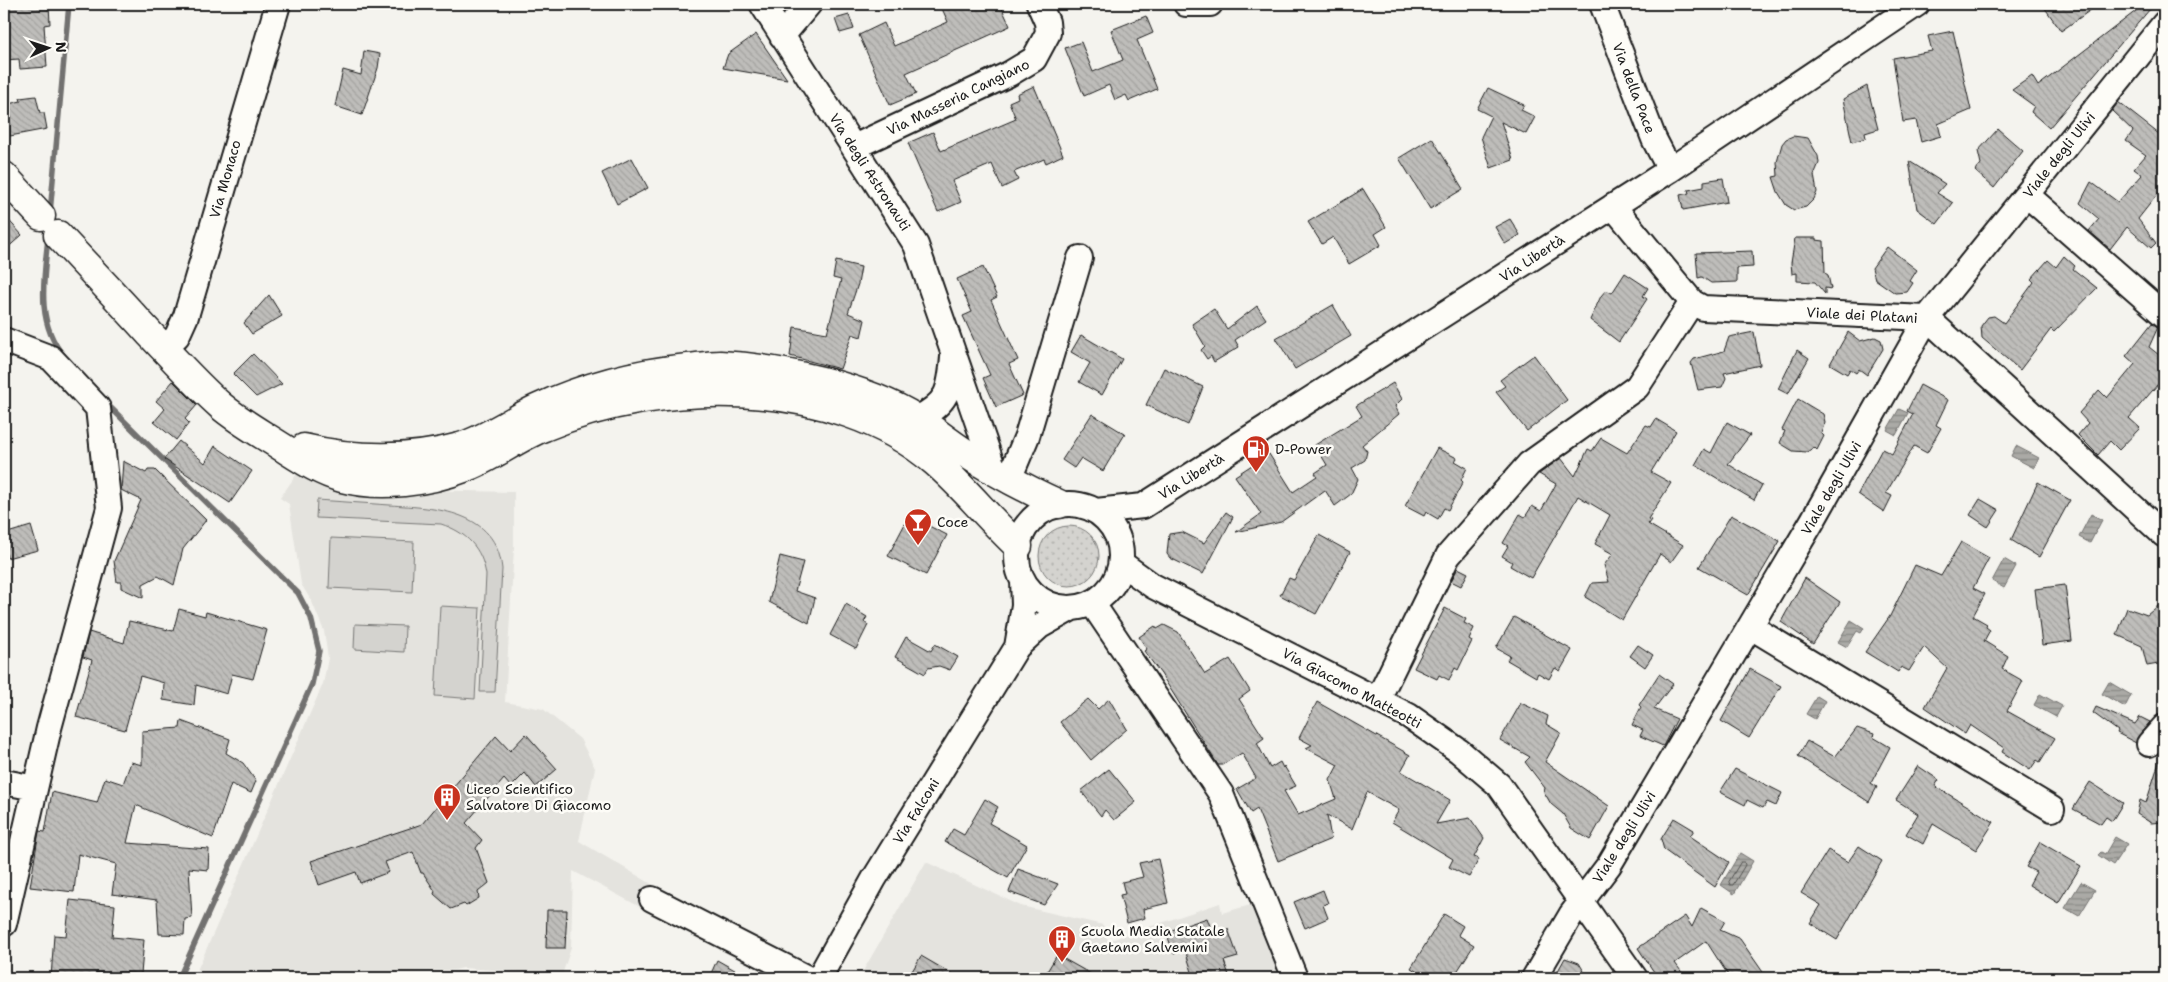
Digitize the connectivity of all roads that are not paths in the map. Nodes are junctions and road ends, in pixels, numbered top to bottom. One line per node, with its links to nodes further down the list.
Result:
1 (278, 4): 21 (street, Via Monaco)
2 (762, 4): 10 (street, Via degli Astronauti)
3 (809, 4): 10 (street)
4 (1039, 4): 11 (street, Via Masseria Cangiano)
5 (1186, 4): 6 (street)
6 (1210, 4)
7 (1602, 4): 12 (street, Via della Pace)
8 (1917, 4): 12 (street, Via Libertà)
9 (2164, 24): 14 (street, Viale degli Ulivi)
10 (782, 36): 11 (street, Via degli Astronauti)
11 (854, 147): 22 (street, Via degli Astronauti)
12 (1670, 170): 15 (street, Via Libertà)
13 (4, 176): 21 (main road)
14 (2026, 195): 18 (street); 19 (street, Viale degli Ulivi)
15 (1613, 206): 17 (street); 27 (street, Via Libertà)
16 (1080, 258): 25 (street)
17 (1692, 302): 19 (street, Viale dei Platani); 36 (street)
18 (2164, 315)
19 (1927, 318): 29 (street, Viale dei Platani); 34 (street, Viale degli Ulivi)
20 (4, 340): 38 (street)
21 (164, 349): 24 (main road)
22 (953, 353): 23 (street, Via degli Astronauti); 25 (street, Via degli Astronauti)
23 (917, 419): 24 (main road); 25 (main road)
24 (259, 432): 30 (main road)
25 (1001, 474): 26 (main road)
26 (1059, 504): 28 (street); 30 (street)
27 (1143, 506): 28 (street, Via Libertà); 31 (street, Via Libertà)
28 (1096, 511): 31 (street)
29 (2164, 535)
30 (1018, 546): 32 (street)
31 (1121, 557): 33 (street); 36 (street, Via Giacomo Matteotti)
32 (1023, 580): 33 (street); 35 (street, Via Falconi)
33 (1082, 605): 35 (street, Via Falconi); 45 (street)
34 (1751, 627): 39 (street); 41 (street, Viale degli Ulivi)
35 (1017, 647): 44 (street, Via Falconi)
36 (1378, 699): 41 (street, Via Giacomo Matteotti)
37 (4, 782): 38 (street)
38 (35, 788): 42 (street)
39 (2052, 809)
40 (652, 900): 43 (street)
41 (1580, 902): 46 (street, Viale degli Ulivi); 47 (street, Via Giacomo Matteotti)
42 (4, 924)
43 (807, 978)
44 (819, 978)
45 (1295, 978)
46 (1534, 978)
47 (1635, 978)

